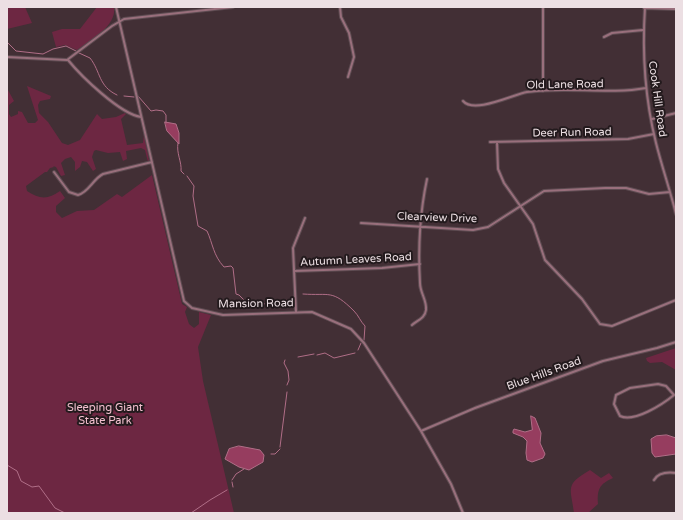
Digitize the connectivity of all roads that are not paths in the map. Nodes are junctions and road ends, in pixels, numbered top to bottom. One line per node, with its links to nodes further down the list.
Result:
1 (116, 7): 7 (street, Mansion Road)
2 (232, 7): 7 (street)
3 (340, 7): 12 (street)
4 (544, 7): 14 (street)
5 (644, 8): 6 (street); 8 (street, Cook Hill Road)
6 (676, 9)
7 (119, 21): 11 (street); 17 (street, Mansion Road)
8 (643, 30): 9 (street); 13 (street, Cook Hill Road)
9 (604, 37)
10 (7, 57): 11 (street)
11 (68, 60): 17 (street)
12 (348, 77)
13 (646, 88): 14 (street, Old Lane Road); 18 (street, Cook Hill Road)
14 (543, 91): 15 (street, Old Lane Road)
15 (463, 101)
16 (676, 113): 18 (street)
17 (141, 117): 22 (street, Mansion Road)
18 (652, 119): 19 (street, Cook Hill Road)
19 (654, 134): 21 (street, Deer Run Road); 25 (street, Cook Hill Road)
20 (490, 142): 21 (street, Deer Run Road)
21 (497, 142): 26 (street)
22 (152, 162): 23 (street); 34 (street, Mansion Road)
23 (54, 172)
24 (427, 178): 30 (street)
25 (670, 192): 26 (street, Clearview Drive); 27 (street, Cook Hill Road)
26 (520, 207): 30 (street, Clearview Drive); 33 (street)
27 (676, 214)
28 (304, 218): 32 (street)
29 (360, 223): 30 (street, Clearview Drive)
30 (422, 226): 31 (street)
31 (420, 264): 32 (street, Autumn Leaves Road); 35 (street)
32 (294, 272): 34 (street)
33 (676, 300)
34 (296, 312): 38 (street, Mansion Road)
35 (412, 325)
36 (676, 342): 38 (street, Blue Hills Road)
37 (675, 394): 37 (street)
38 (421, 431): 41 (street, Mansion Road)
39 (676, 473): 40 (street)
40 (654, 480)
41 (463, 513)

